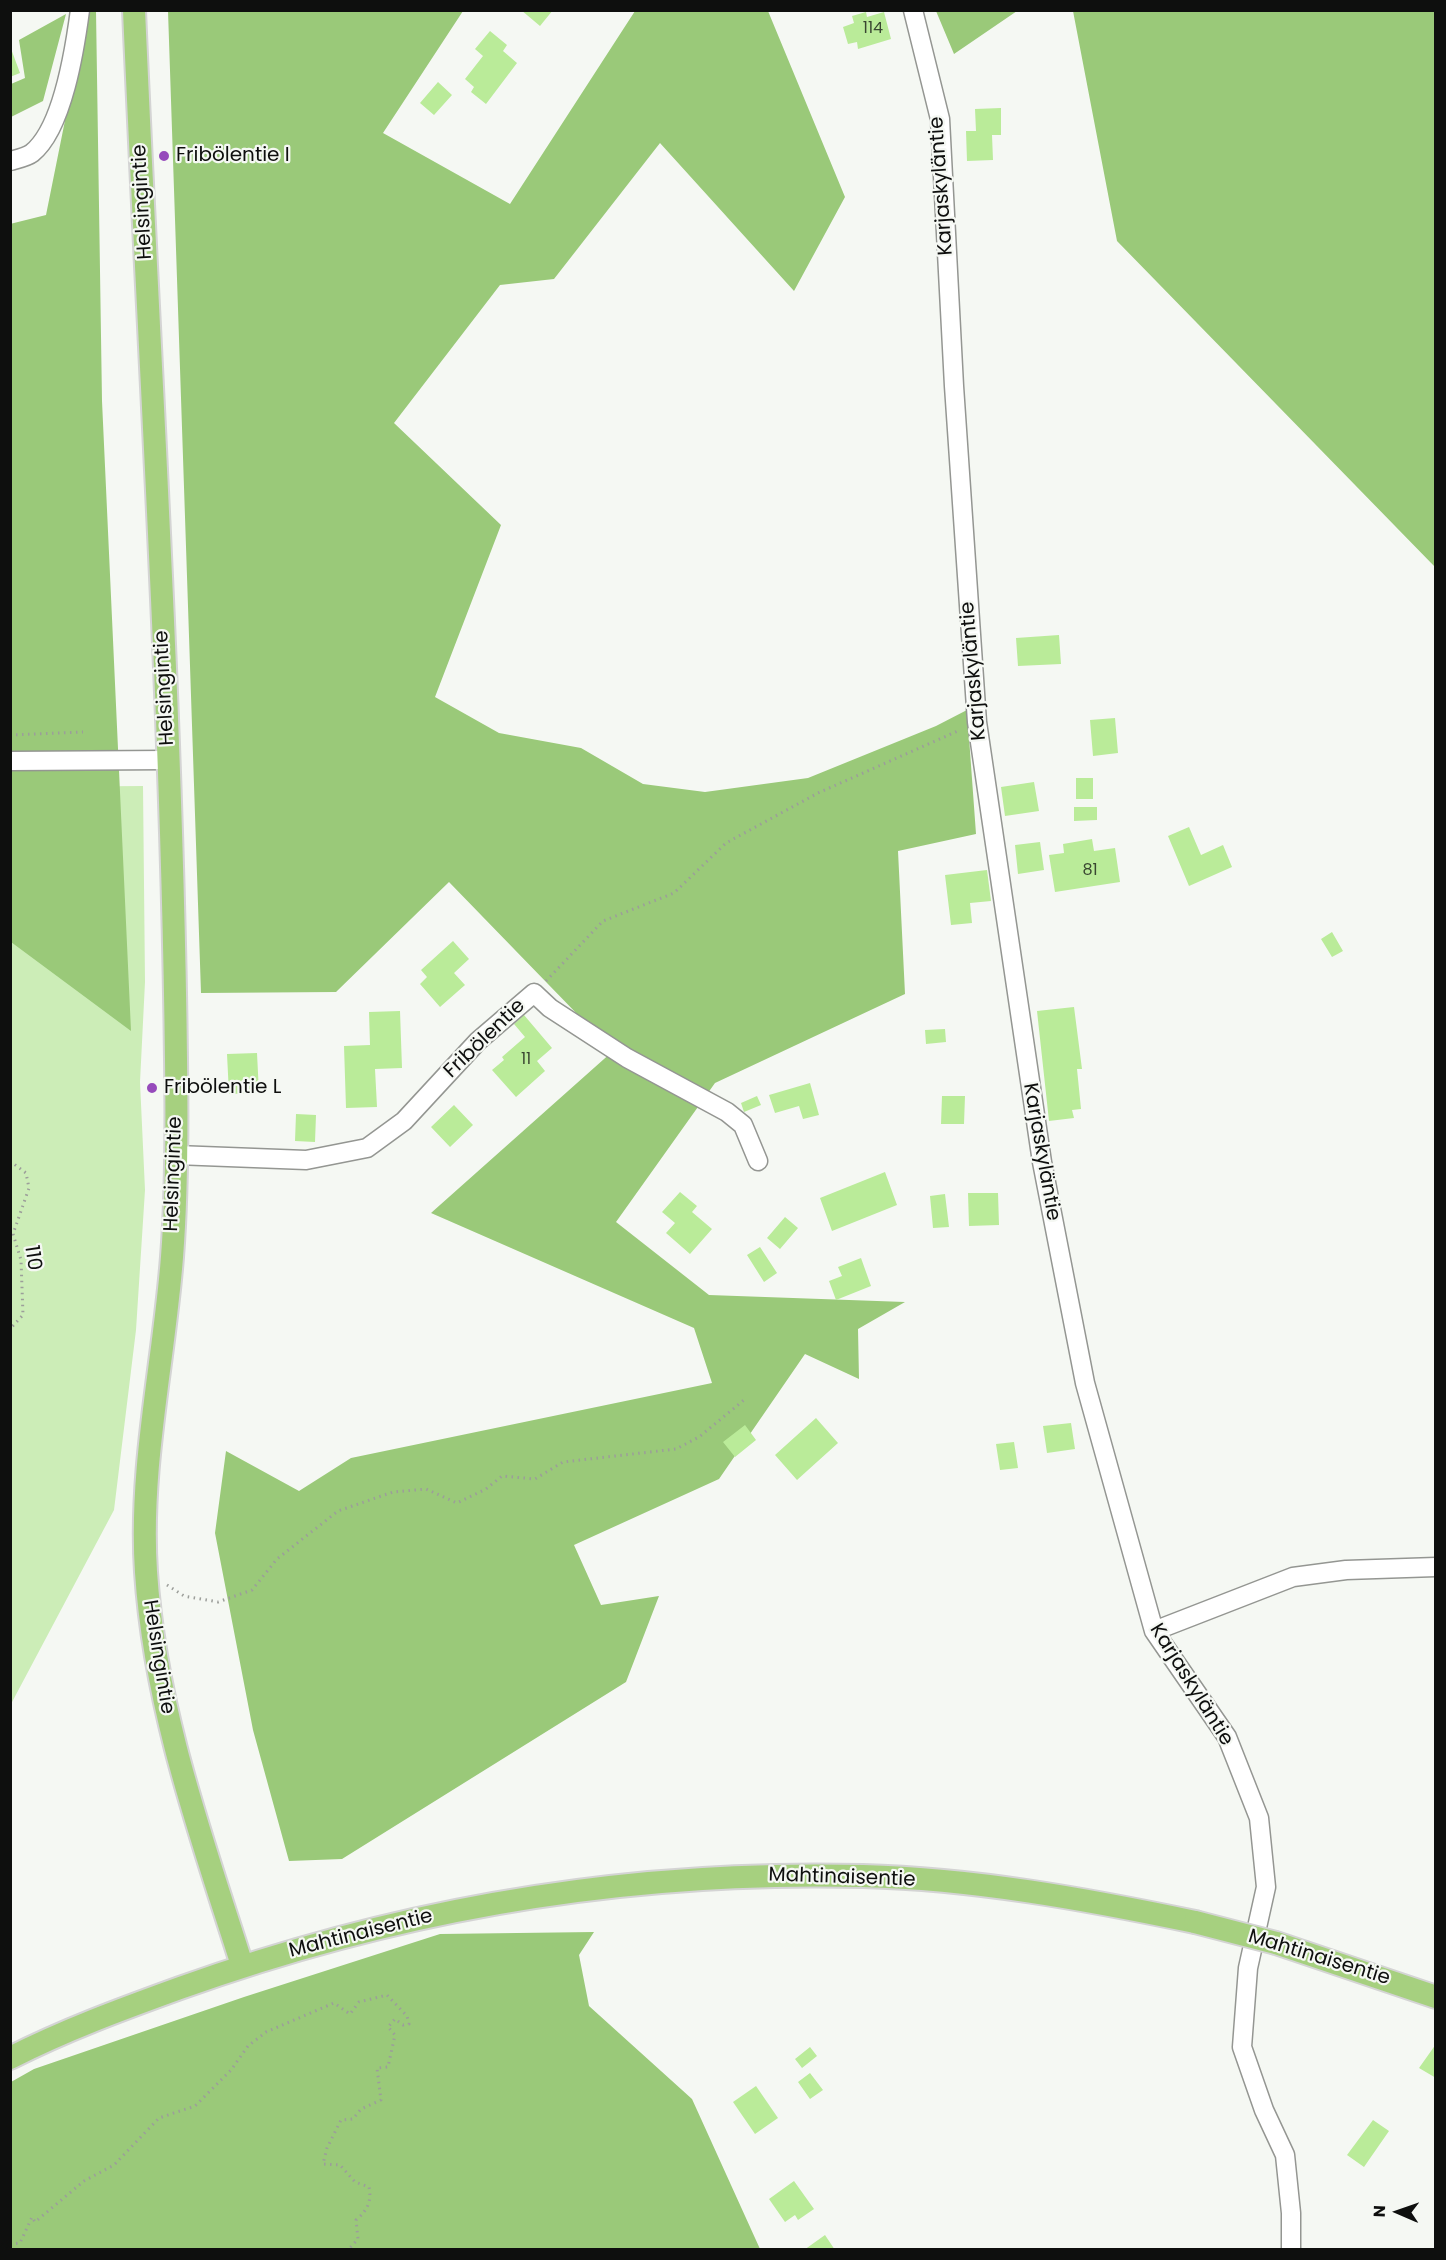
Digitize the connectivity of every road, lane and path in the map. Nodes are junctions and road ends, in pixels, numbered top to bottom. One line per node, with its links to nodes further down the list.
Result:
1 (80, 10): 4 (street)
2 (134, 10): 8 (main road, Helsingintie)
3 (913, 10): 5 (street, Karjaskyläntie)
4 (10, 160)
5 (977, 722): 10 (path); 18 (street, Karjaskyläntie)
6 (83, 732): 7 (path)
7 (10, 735)
8 (168, 760): 9 (street); 11 (main road, Helsingintie)
9 (10, 761)
10 (534, 993): 11 (street, Fribölentie); 13 (street, Fribölentie)
11 (176, 1155): 17 (main road, Helsingintie)
12 (10, 1161): 14 (path, 110)
13 (758, 1161)
14 (10, 1329)
15 (744, 1400): 17 (path)
16 (1436, 1567): 18 (street)
17 (146, 1571): 19 (main road, Helsingintie)
18 (1154, 1631): 24 (street, Karjaskyläntie)
19 (242, 1965): 20 (main road, Mahtinaisentie, bridge); 21 (main road)
20 (1436, 1997)
21 (10, 2058)
22 (10, 2244): 23 (path)
23 (348, 2250)
24 (1291, 2250)

